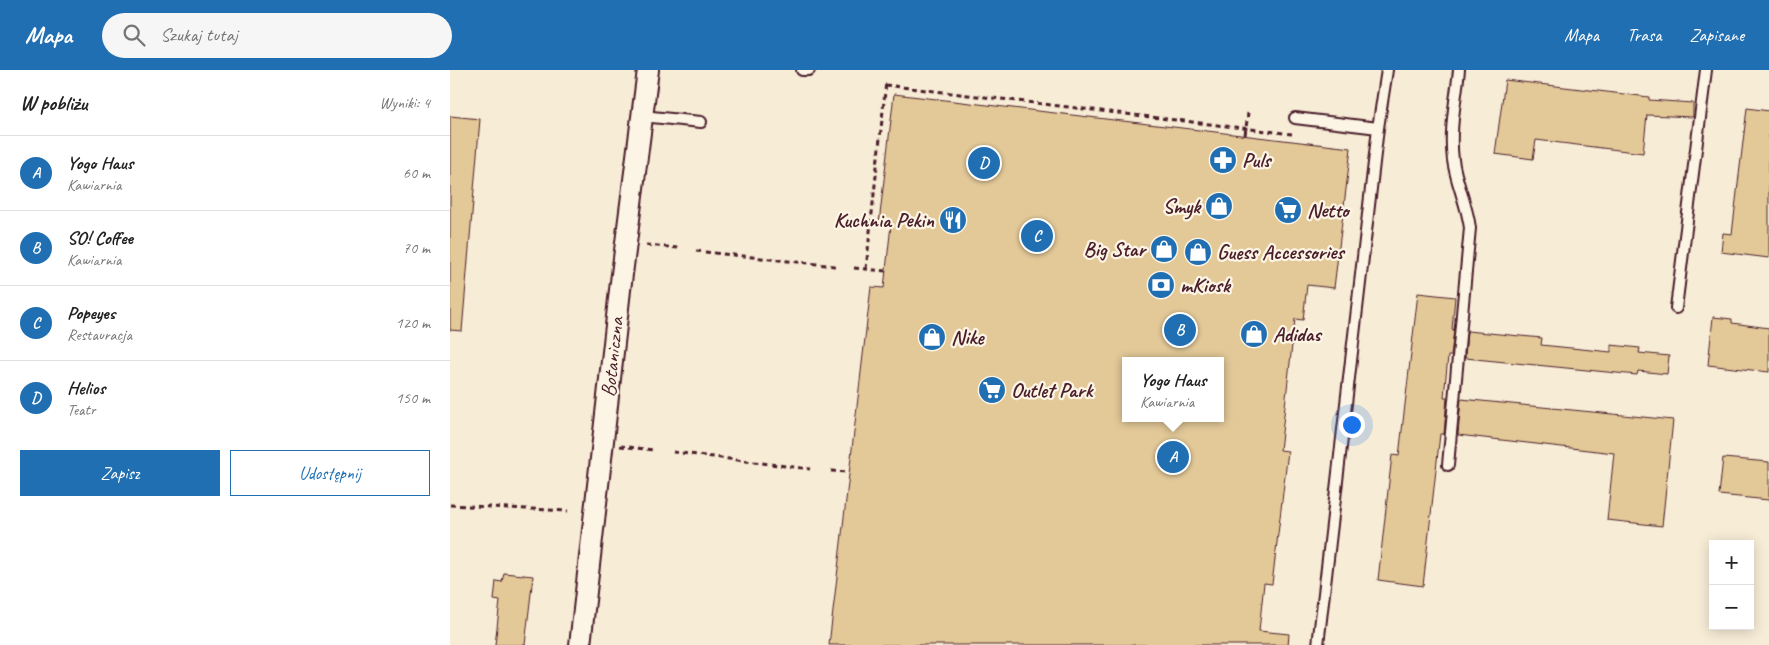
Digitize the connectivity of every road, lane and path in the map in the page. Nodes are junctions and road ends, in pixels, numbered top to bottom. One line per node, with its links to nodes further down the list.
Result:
1 (648, 70): 8 (street, Botaniczna)
2 (802, 70): 3 (lane)
3 (809, 70)
4 (1387, 70): 12 (lane)
5 (1459, 70): 25 (lane)
6 (1706, 70): 21 (lane)
7 (1248, 112): 11 (path)
8 (642, 116): 10 (lane); 31 (street, Botaniczna)
9 (1295, 118): 12 (lane)
10 (701, 122)
11 (1246, 128): 13 (path); 19 (path)
12 (1378, 128): 32 (lane)
13 (1245, 135)
14 (640, 244): 15 (path)
15 (678, 248)
16 (696, 251): 17 (path)
17 (835, 266)
18 (854, 268): 19 (path)
19 (866, 269): 20 (path)
20 (886, 271)
21 (1676, 308)
22 (617, 446): 23 (path)
23 (653, 450)
24 (673, 452): 26 (path)
25 (1448, 465)
26 (810, 469)
27 (831, 471): 28 (path)
28 (849, 472)
29 (450, 505): 30 (path)
30 (568, 511)
31 (580, 645)
32 (1318, 645)

